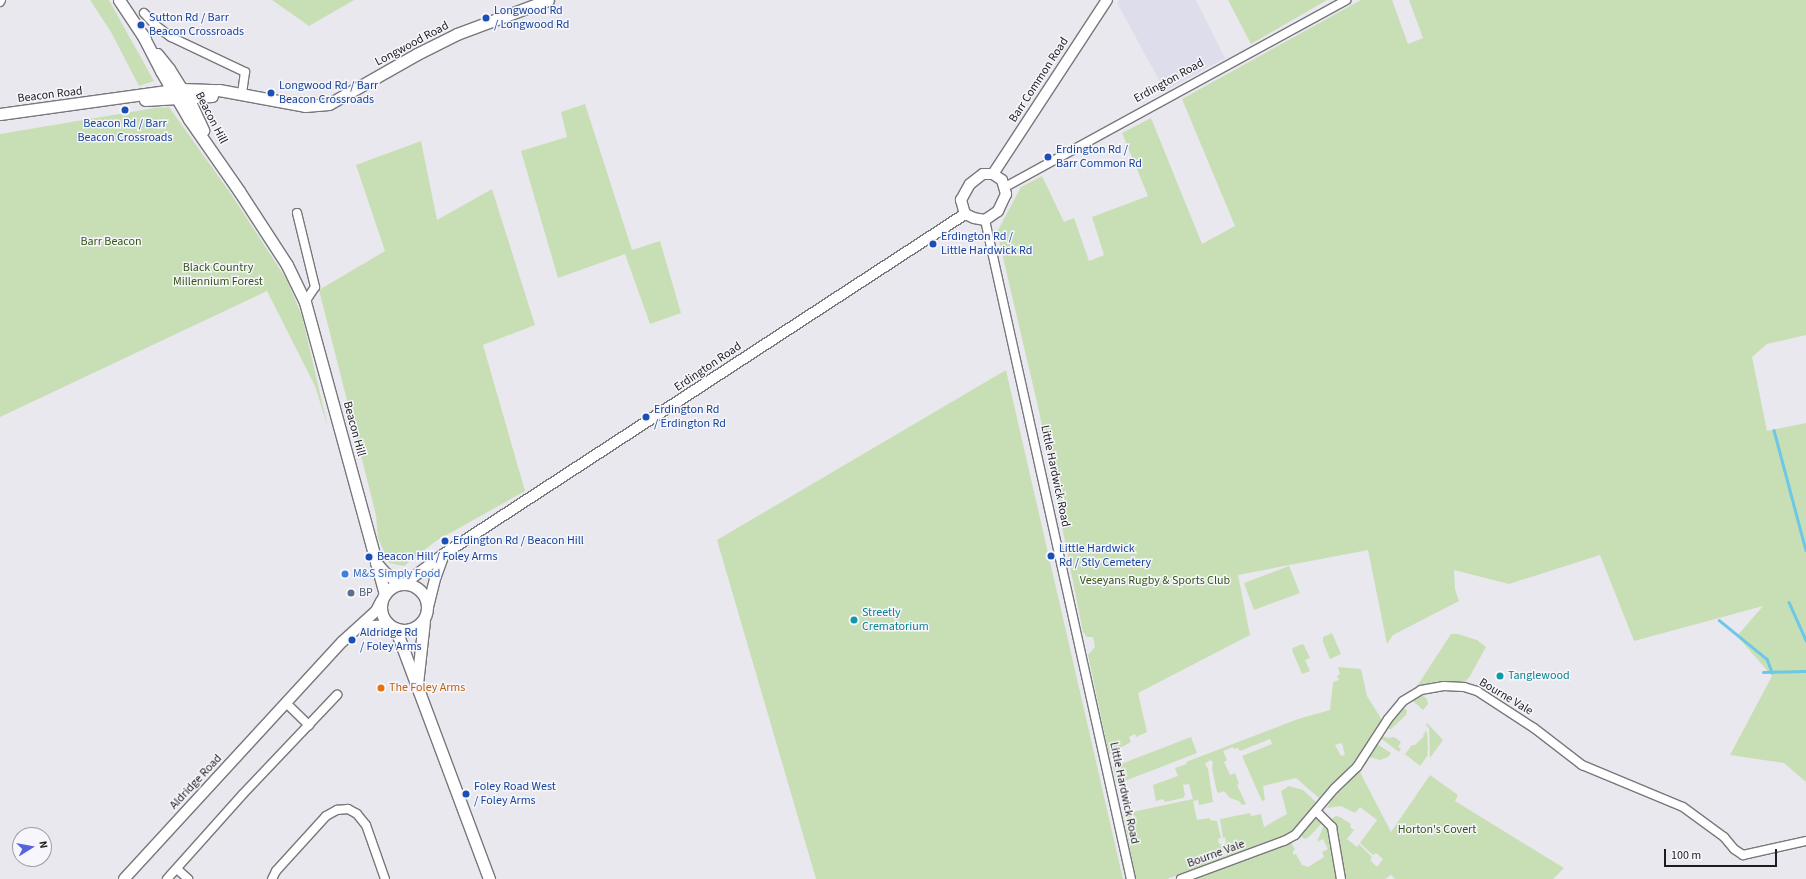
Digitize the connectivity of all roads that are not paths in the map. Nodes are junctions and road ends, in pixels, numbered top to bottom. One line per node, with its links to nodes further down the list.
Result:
1 (119, 0): 6 (main road, Beacon Hill)
2 (548, 0): 7 (main road, Longwood Road)
3 (1107, 0): 9 (street, Barr Common Road)
4 (1346, 0): 10 (street, Erdington Road)
5 (144, 13): 7 (street)
6 (179, 94): 7 (main road, Longwood Road); 8 (main road, Beacon Road); 14 (main road, Beacon Hill)
7 (242, 94)
8 (0, 114)
9 (993, 174): 10 (street); 12 (street)
10 (1005, 187): 13 (street)
11 (296, 213): 14 (street)
12 (965, 214): 13 (street); 15 (street, Erdington Road)
13 (985, 220): 36 (street, Little Hardwick Road)
14 (306, 302): 16 (main road, Beacon Hill)
15 (444, 554): 17 (street, Erdington Road); 19 (street)
16 (376, 563): 17 (main road); 18 (main road, Beacon Hill)
17 (402, 584): 18 (main road); 19 (main road)
18 (383, 598): 21 (street, Aldridge Road); 22 (main road)
19 (428, 607): 20 (main road)
20 (424, 620): 22 (main road); 23 (main road)
21 (360, 627): 22 (street); 25 (street, Aldridge Road)
22 (392, 627): 23 (main road)
23 (417, 688): 35 (main road)
24 (337, 695): 26 (street)
25 (286, 703): 26 (street); 30 (street, Aldridge Road)
26 (308, 724): 29 (street)
27 (1316, 811): 28 (street, Bourne Vale); 37 (street, Bourne Vale); 38 (street)
28 (1806, 841)
29 (177, 869): 31 (street); 32 (street)
30 (124, 879)
31 (167, 879)
32 (188, 879)
33 (272, 879): 34 (street)
34 (385, 879)
35 (488, 879)
36 (1131, 879)
37 (1181, 879)
38 (1341, 879)

